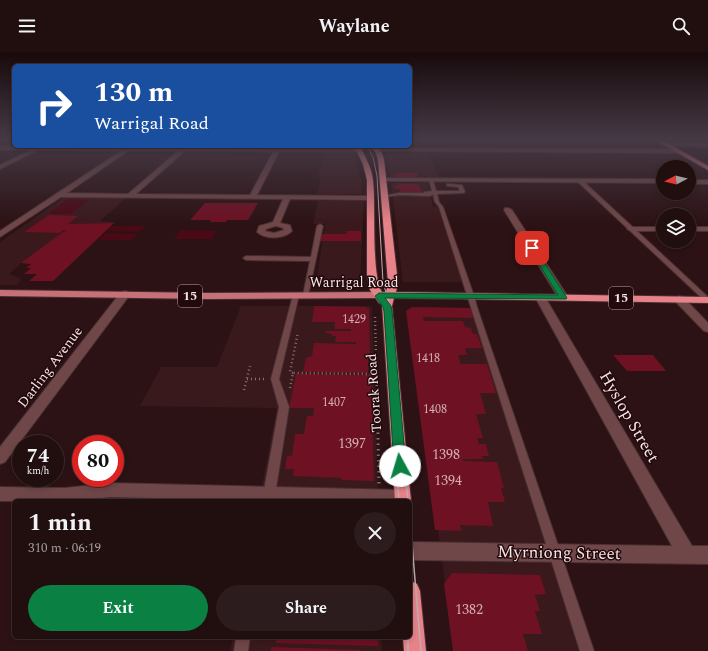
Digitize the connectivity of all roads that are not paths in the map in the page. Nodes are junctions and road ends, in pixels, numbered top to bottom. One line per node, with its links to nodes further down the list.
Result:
1 (101, 167): 16 (street)
2 (162, 167): 17 (street)
3 (268, 167): 19 (street)
4 (367, 167): 6 (highway)
5 (382, 167): 7 (highway)
6 (370, 180): 7 (highway); 21 (highway)
7 (383, 180): 8 (street); 18 (highway)
8 (431, 180): 9 (street); 15 (lane)
9 (580, 181): 10 (street); 25 (lane)
10 (656, 181)
11 (696, 182): 12 (street)
12 (708, 182)
13 (455, 188): 15 (lane)
14 (426, 193): 15 (lane)
15 (435, 194): 18 (lane); 35 (lane)
16 (60, 195): 17 (street); 29 (street)
17 (130, 195): 19 (street)
18 (385, 195): 21 (highway); 38 (highway)
19 (252, 197): 20 (street)
20 (287, 197): 21 (street); 23 (street)
21 (370, 198): 38 (highway)
22 (508, 210): 37 (street)
23 (276, 224)
24 (320, 226): 31 (lane)
25 (631, 229): 26 (street); 40 (lane)
26 (656, 229)
27 (696, 229): 28 (street)
28 (708, 229)
29 (0, 235)
30 (246, 258): 31 (lane)
31 (313, 259): 34 (lane)
32 (0, 293): 33 (main road, Warrigal Road / 15)
33 (125, 294): 34 (main road, Warrigal Road / 15); 42 (street, Darling Avenue)
34 (301, 295): 38 (main road, Warrigal Road / 15); 44 (lane)
35 (471, 296): 36 (highway, Warrigal Road / 15); 38 (highway, Warrigal Road / 15); 47 (lane)
36 (540, 297): 37 (highway, Warrigal Road / 15); 48 (street, Hyslop Street)
37 (563, 298): 39 (highway, Warrigal Road / 15)
38 (385, 299): 45 (highway, Toorak Road)
39 (678, 299): 40 (highway, Warrigal Road / 15); 41 (street)
40 (707, 300)
41 (708, 329)
42 (0, 458)
43 (0, 494): 44 (street)
44 (268, 497): 45 (street)
45 (403, 499)
46 (412, 551): 47 (street, Myrniong Street)
47 (554, 553): 48 (street, Myrniong Street); 54 (lane)
48 (687, 555): 49 (street, Myrniong Street)
49 (708, 555)
50 (412, 615): 53 (highway)
51 (243, 639): 52 (lane)
52 (241, 651)
53 (415, 651)
54 (587, 651)

